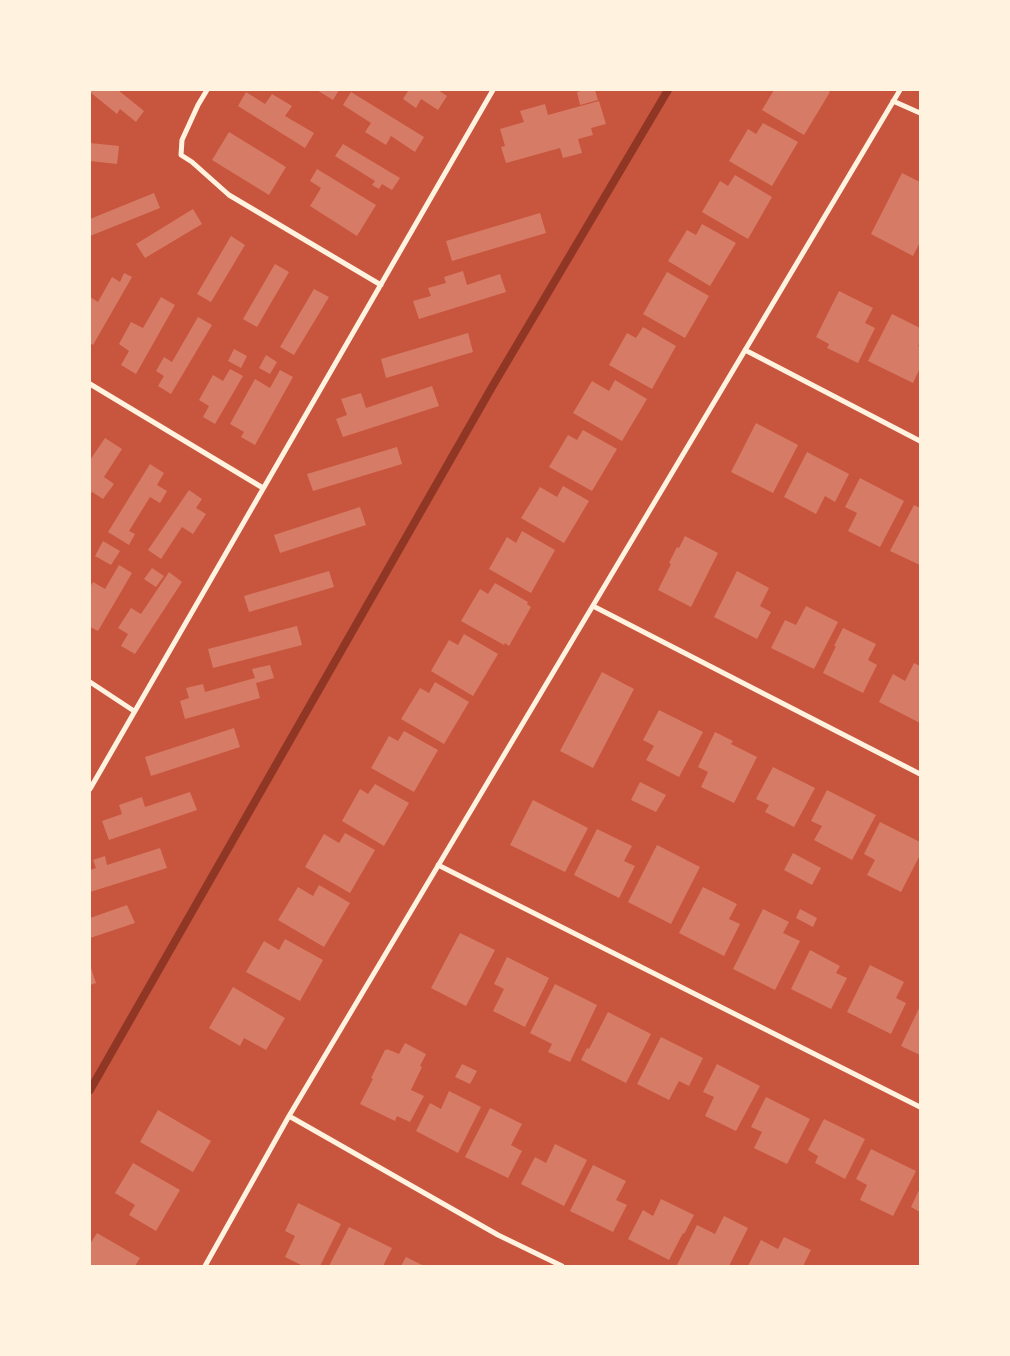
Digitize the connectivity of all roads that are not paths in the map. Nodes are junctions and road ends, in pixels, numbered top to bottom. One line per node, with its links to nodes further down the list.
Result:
1 (207, 90): 6 (street)
2 (493, 90): 6 (street)
3 (900, 90): 4 (street)
4 (893, 101): 5 (street); 7 (street)
5 (920, 113)
6 (381, 285): 10 (street)
7 (745, 350): 9 (street); 11 (street)
8 (90, 384): 10 (street)
9 (920, 441)
10 (263, 488): 13 (street)
11 (593, 606): 14 (street); 16 (street)
12 (90, 682): 13 (street)
13 (134, 711): 15 (street)
14 (920, 774)
15 (90, 789)
16 (438, 866): 17 (street); 18 (street)
17 (920, 1107)
18 (289, 1116): 19 (street); 20 (street)
19 (206, 1266)
20 (562, 1266)

